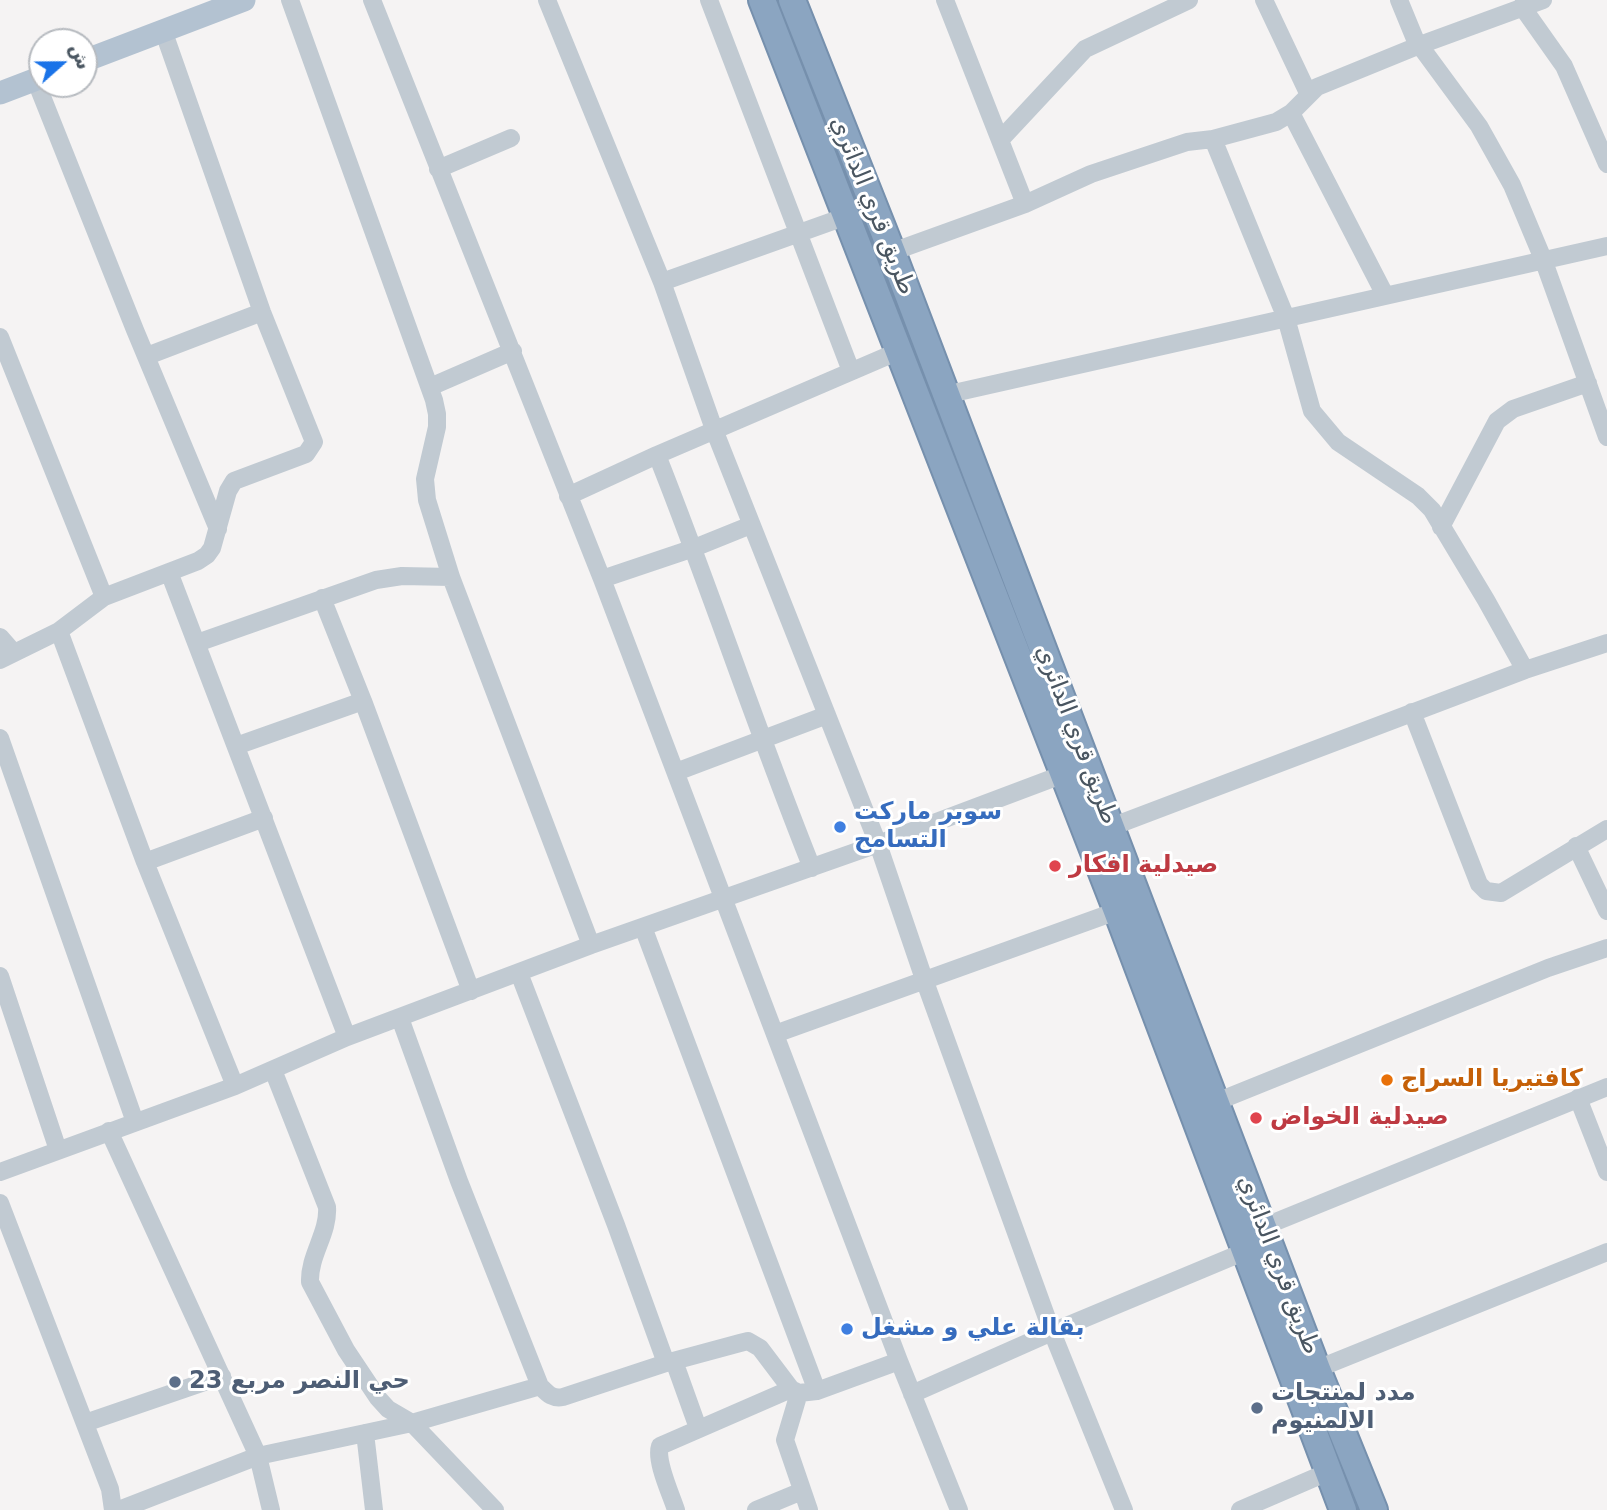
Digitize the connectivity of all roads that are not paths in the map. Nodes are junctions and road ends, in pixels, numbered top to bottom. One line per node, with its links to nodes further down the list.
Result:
1 (244, 0): 14 (main road)
2 (290, 0): 43 (street)
3 (372, 0): 26 (street)
4 (547, 0): 33 (street)
5 (709, 0): 29 (street)
6 (762, 0): 28 (highway, طريق قري الدائري)
7 (792, 0): 31 (highway, طريق قري الدائري)
8 (945, 0): 23 (street)
9 (1189, 0): 23 (street)
10 (1264, 0): 19 (street)
11 (1399, 0): 15 (street)
12 (1543, 0): 13 (street)
13 (1523, 4): 15 (street); 25 (street)
14 (163, 30): 16 (main road); 35 (street)
15 (1420, 45): 19 (street); 32 (street)
16 (98, 56)
17 (28, 82): 18 (main road)
18 (0, 93)
19 (1308, 93): 21 (street)
20 (47, 98): 40 (street)
21 (1290, 113): 24 (street); 34 (street)
22 (511, 138): 26 (street)
23 (1001, 139): 27 (street)
24 (1213, 139): 27 (street); 36 (street)
25 (1607, 164)
26 (438, 169): 38 (street)
27 (1025, 204): 31 (street)
28 (847, 216): 29 (street); 39 (highway, طريق قري الدائري)
29 (797, 234): 33 (street); 41 (street)
30 (1607, 246): 32 (street)
31 (892, 252): 44 (highway, طريق قري الدائري)
32 (1543, 259): 34 (street); 42 (street)
33 (662, 282): 46 (street)
34 (1385, 295): 36 (street)
35 (261, 312): 40 (street); 52 (street)
36 (1286, 318): 44 (street); 51 (street)
37 (0, 337): 57 (street)
38 (513, 351): 43 (street); 49 (street)
39 (899, 351): 41 (street); 71 (highway, طريق قري الدائري)
40 (147, 356): 52 (street)
41 (851, 372): 46 (street)
42 (1588, 383): 45 (street); 51 (street)
43 (430, 387): 55 (street)
44 (945, 395): 71 (highway, طريق قري الدائري)
45 (1601, 400): 47 (street)
46 (715, 432): 48 (street); 50 (street)
47 (1607, 437)
48 (657, 455): 49 (street); 53 (street)
49 (568, 496): 56 (street)
50 (751, 525): 53 (street); 67 (street)
51 (1441, 527): 64 (street)
52 (218, 529): 54 (street)
53 (694, 548): 56 (street); 69 (street)
54 (170, 572): 57 (street); 61 (street)
55 (451, 577): 58 (street); 84 (street)
56 (602, 579): 72 (street)
57 (104, 597): 59 (street)
58 (322, 598): 61 (street); 65 (street)
59 (59, 631): 63 (street); 78 (street)
60 (0, 637): 63 (street)
61 (197, 643): 70 (street)
62 (1607, 643): 64 (street)
63 (7, 657)
64 (1525, 670): 66 (street)
65 (363, 701): 70 (street); 89 (street)
66 (1412, 712): 74 (street); 77 (street)
67 (827, 715): 69 (street); 76 (street)
68 (0, 738): 98 (street)
69 (764, 740): 72 (street); 79 (street)
70 (236, 746): 73 (street)
71 (1075, 770): 74 (highway, طريق قري الدائري); 76 (street); 81 (highway, طريق قري الدائري)
72 (676, 772): 80 (street)
73 (264, 818): 78 (street); 92 (street)
74 (1111, 827): 97 (highway, طريق قري الدائري)
75 (1607, 829): 77 (street)
76 (878, 844): 79 (street); 88 (street)
77 (1576, 846): 82 (street)
78 (145, 862): 94 (street)
79 (811, 868): 80 (street)
80 (724, 900): 83 (street); 91 (street)
81 (1117, 911): 88 (street); 105 (highway, طريق قري الدائري)
82 (1607, 911)
83 (643, 927): 84 (street); 114 (street)
84 (591, 946): 86 (street)
85 (1607, 948): 97 (street)
86 (519, 973): 89 (street); 109 (street)
87 (0, 976): 100 (street)
88 (924, 979): 91 (street); 107 (street)
89 (471, 991): 90 (street)
90 (400, 1018): 92 (street); 112 (street)
91 (775, 1034): 108 (street)
92 (347, 1037): 93 (street)
93 (273, 1070): 94 (street); 117 (street)
94 (235, 1086): 98 (street)
95 (1607, 1087): 96 (street)
96 (1577, 1098): 102 (street); 104 (street)
97 (1216, 1102): 104 (highway, طريق قري الدائري)
98 (135, 1122): 99 (street)
99 (109, 1131): 100 (street); 111 (street)
100 (58, 1150): 101 (street)
101 (0, 1172)
102 (1607, 1172)
103 (0, 1203): 116 (street)
104 (1263, 1227): 110 (highway, طريق قري الدائري)
105 (1246, 1251): 107 (street); 121 (highway, طريق قري الدائري)
106 (1607, 1252): 110 (street)
107 (1052, 1332): 115 (street); 132 (street)
108 (899, 1361): 114 (street); 115 (street)
109 (670, 1362): 112 (street); 113 (street); 118 (street)
110 (1317, 1369): 135 (highway, طريق قري الدائري)
111 (222, 1376): 116 (street); 120 (street)
112 (540, 1386): 117 (street)
113 (795, 1391): 114 (street); 118 (street); 122 (street)
114 (817, 1391)
115 (912, 1394): 131 (street)
116 (85, 1423): 123 (street)
117 (412, 1423): 119 (street); 127 (street)
118 (698, 1428): 128 (street)
119 (365, 1433): 120 (street); 126 (street)
120 (258, 1456): 124 (street); 125 (street)
121 (1328, 1472): 133 (street); 134 (highway, طريق قري الدائري)
122 (802, 1491): 129 (street); 130 (street)
123 (113, 1510)
124 (119, 1510)
125 (271, 1510)
126 (374, 1510)
127 (495, 1510)
128 (676, 1510)
129 (756, 1510)
130 (809, 1510)
131 (959, 1510)
132 (1124, 1510)
133 (1240, 1510)
134 (1342, 1510)
135 (1374, 1510)

